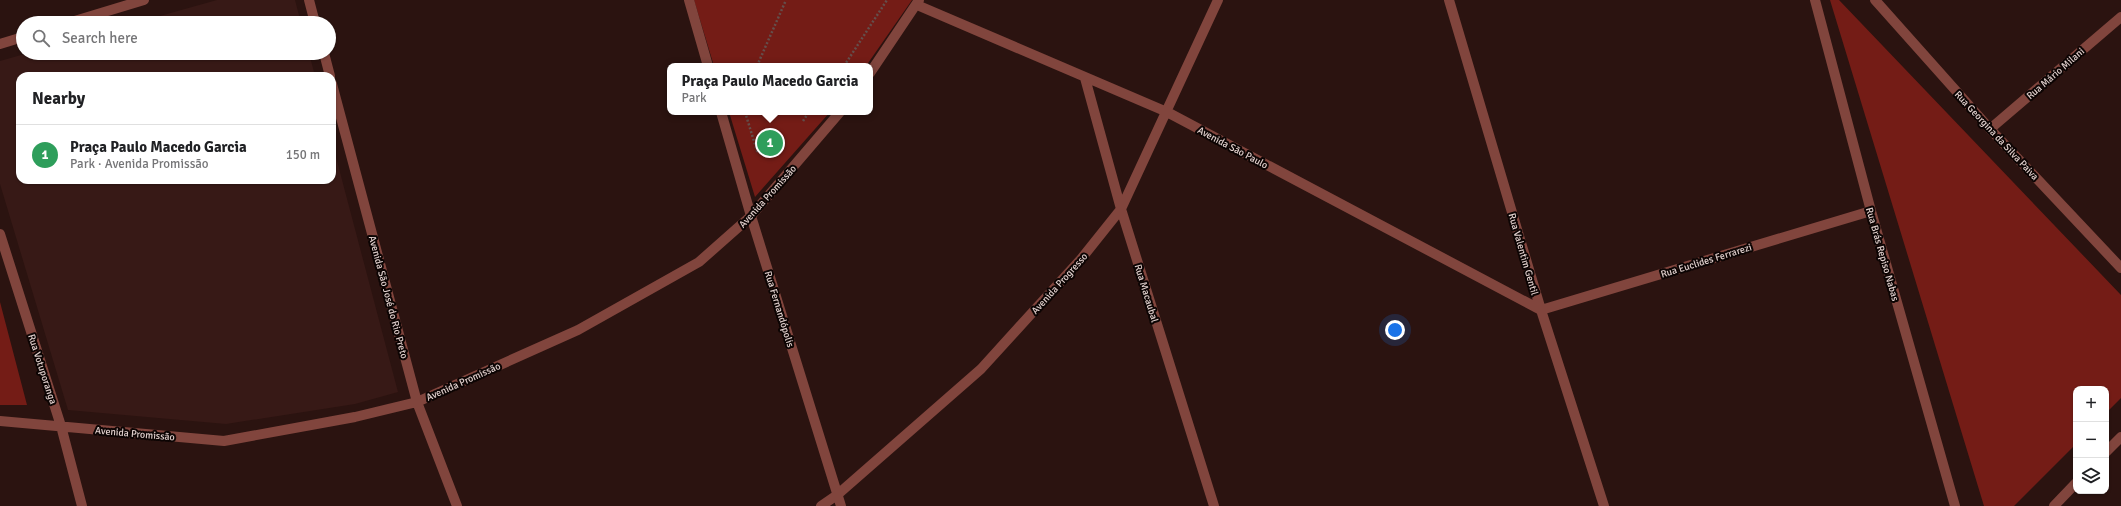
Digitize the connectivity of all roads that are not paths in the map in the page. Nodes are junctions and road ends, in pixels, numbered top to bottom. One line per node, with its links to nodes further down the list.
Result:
1 (144, 0): 9 (street)
2 (309, 0): 10 (street)
3 (689, 0): 15 (street)
4 (1218, 0): 20 (street, Avenida Progresso)
5 (1449, 0): 29 (street, Rua Valentim Gentil)
6 (1815, 0): 25 (street, Rua Brás Repiso Nabas)
7 (1875, 0): 23 (street, Rua Georgina da Silva Paiva)
8 (918, 2): 16 (street); 18 (street, Avenida São Paulo)
9 (91, 16)
10 (313, 16)
11 (2121, 17): 23 (street, Rua Mário Milani)
12 (16, 39): 13 (street)
13 (0, 44)
14 (326, 60): 17 (street)
15 (707, 63)
16 (873, 69)
17 (329, 72)
18 (1085, 78): 20 (street, Avenida São Paulo); 24 (street, Rua Macaubal)
19 (336, 99): 30 (street, Avenida São José do Rio Preto)
20 (1167, 112): 24 (street, Avenida Progresso); 29 (street, Avenida São Paulo)
21 (722, 115): 26 (street, Rua Fernandópolis)
22 (837, 115): 26 (street, Avenida Promissão)
23 (1990, 129): 28 (street, Rua Georgina da Silva Paiva)
24 (1121, 209): 36 (street, Avenida Progresso); 41 (street, Rua Macaubal)
25 (1871, 211): 29 (street, Rua Euclides Ferrarezi); 43 (street, Rua Brás Repiso Nabas)
26 (751, 216): 30 (street, Avenida Promissão); 36 (street, Rua Fernandópolis)
27 (0, 234): 32 (street, Rua Votuporanga)
28 (2121, 268)
29 (1541, 310): 42 (street, Rua Valentim Gentil)
30 (417, 402): 32 (street, Avenida Promissão); 38 (street, Avenida São José do Rio Preto)
31 (0, 421): 32 (street, Avenida Promissão)
32 (61, 426): 37 (street, Rua Votuporanga)
33 (2121, 436): 34 (street)
34 (2109, 449)
35 (2073, 486): 44 (street)
36 (837, 495): 39 (street, Avenida Progresso); 40 (street, Rua Fernandópolis)
37 (82, 506)
38 (458, 506)
39 (821, 506)
40 (841, 506)
41 (1214, 506)
42 (1604, 506)
43 (1955, 506)
44 (2054, 506)

